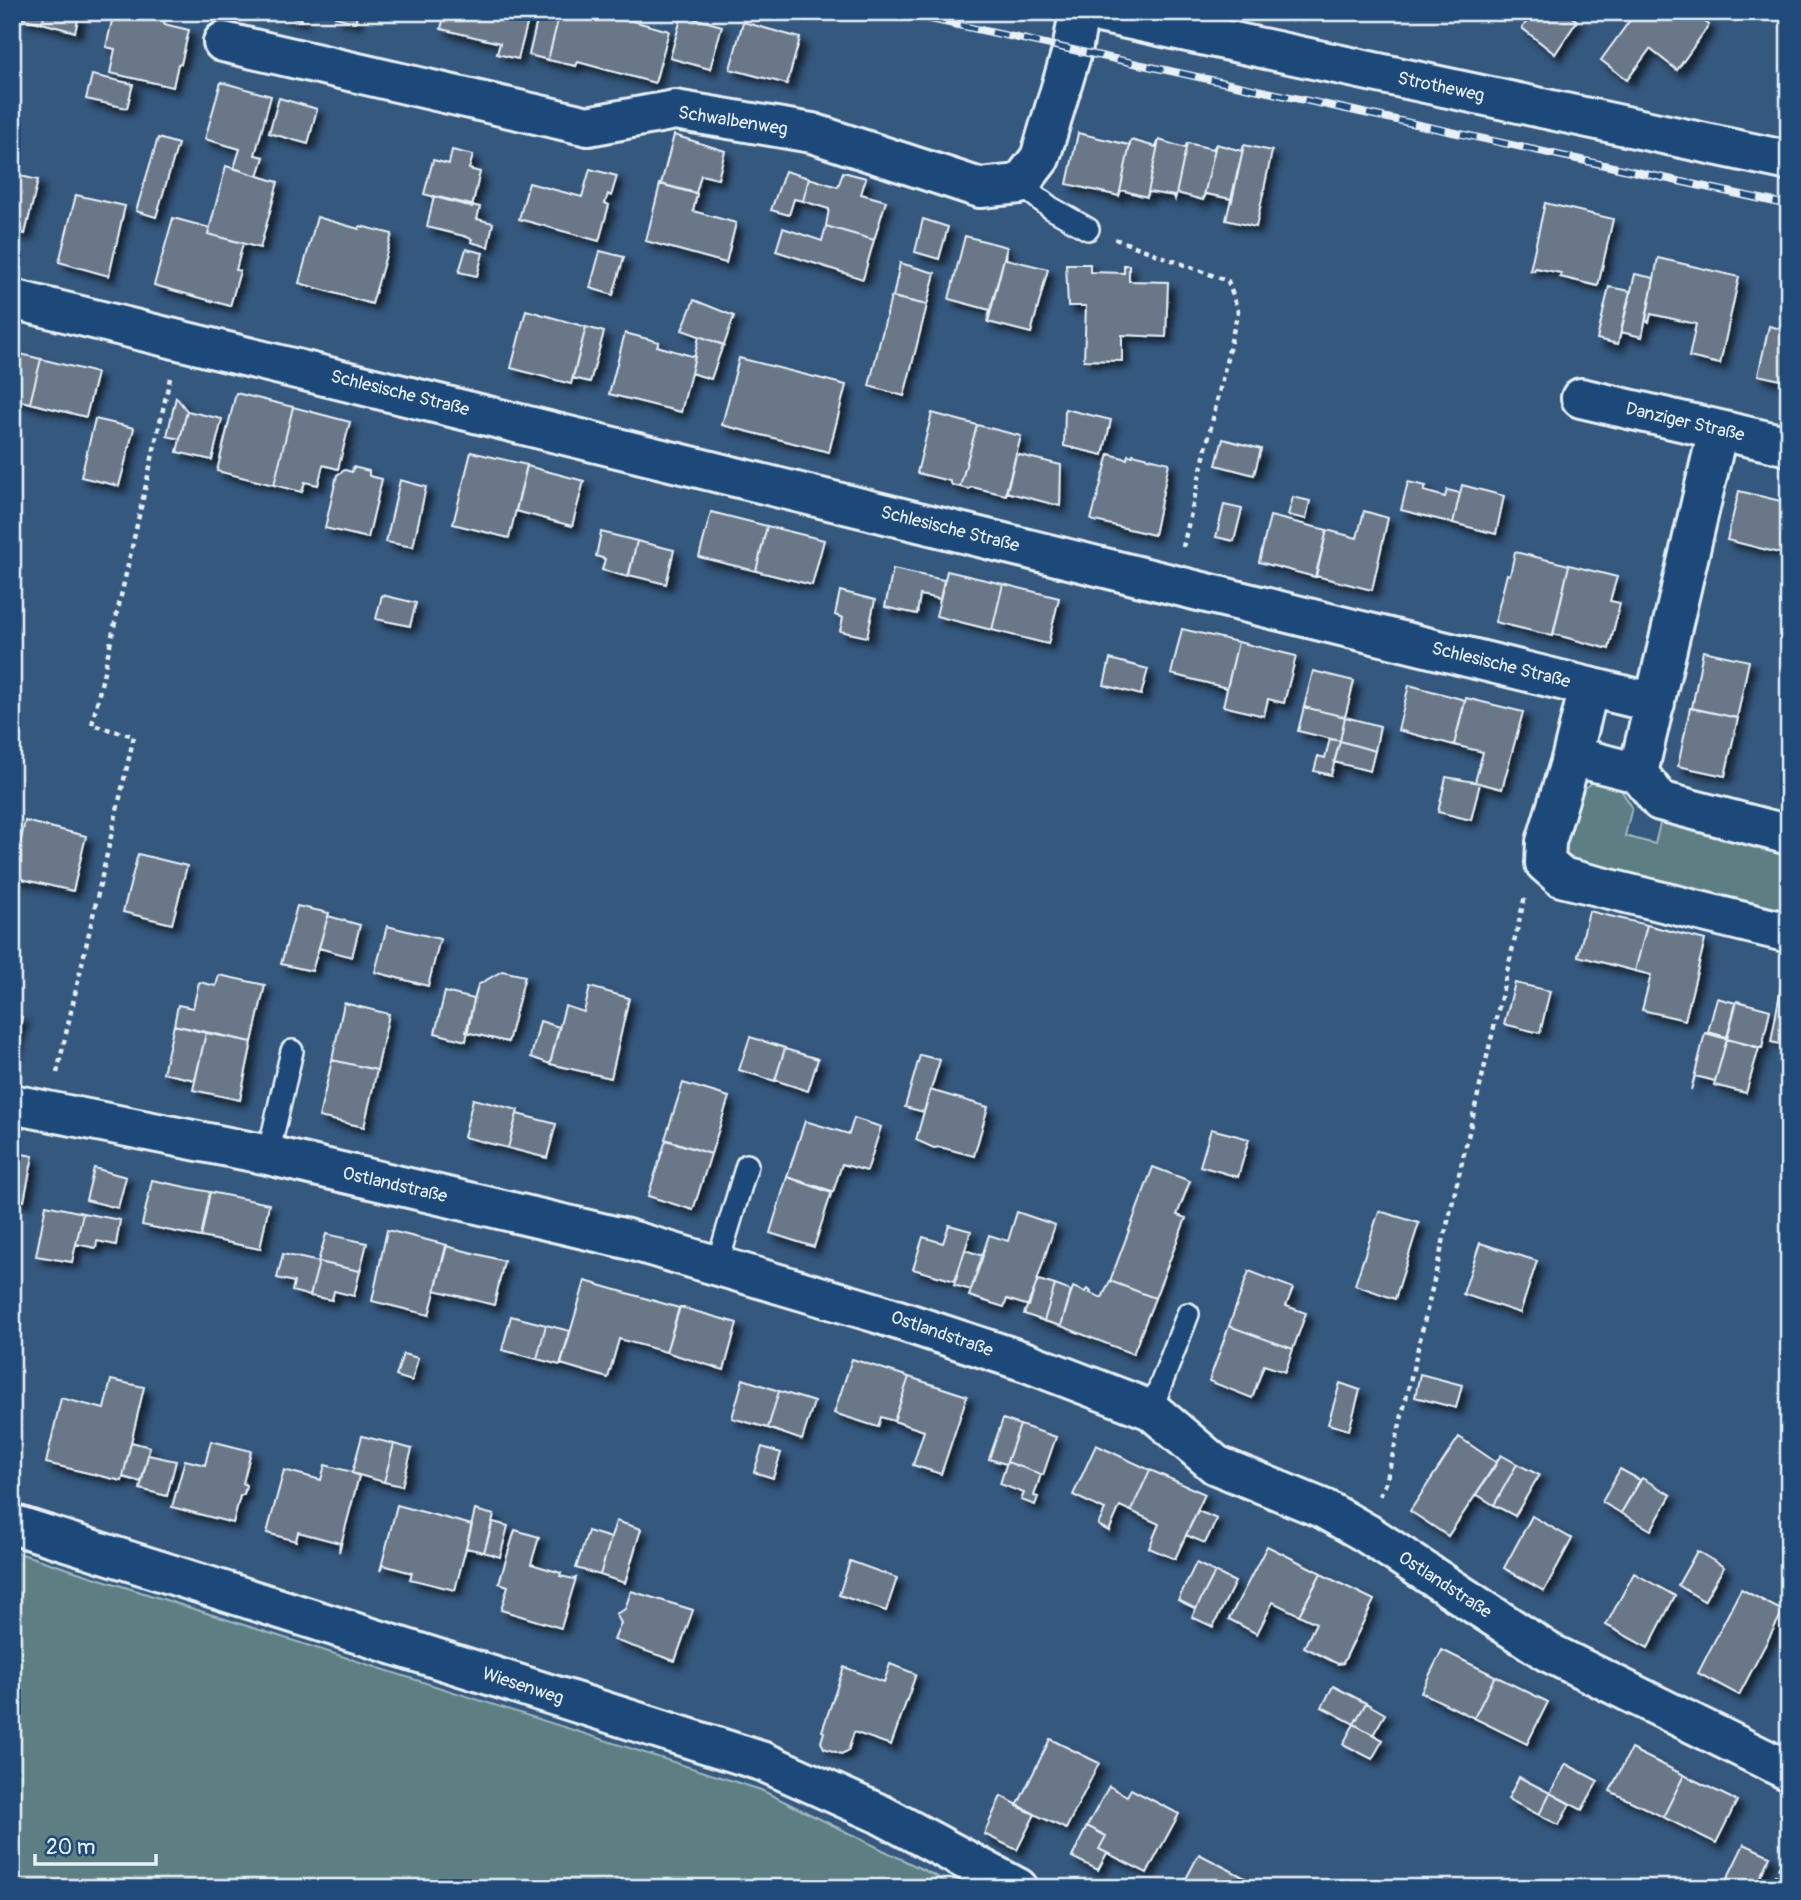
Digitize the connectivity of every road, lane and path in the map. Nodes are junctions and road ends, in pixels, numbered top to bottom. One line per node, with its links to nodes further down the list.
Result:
1 (1079, 12): 5 (street)
2 (1094, 12): 4 (street, Strotheweg)
3 (223, 41): 5 (street, Schwalbenweg)
4 (1789, 161)
5 (1020, 184): 6 (lane)
6 (1088, 229): 12 (path)
7 (12, 299): 8 (street, Schlesische Straße)
8 (178, 339): 12 (street, Schlesische Straße); 21 (path)
9 (1581, 398): 10 (street, Danziger Straße)
10 (1718, 429): 11 (street, Danziger Straße); 14 (street)
11 (1789, 446)
12 (1174, 584): 13 (street, Schlesische Straße)
13 (1589, 687): 14 (street); 15 (street, Schlesische Straße)
14 (1655, 703): 16 (street)
15 (1572, 756): 16 (street); 18 (street, Schlesische Straße)
16 (1638, 773): 17 (street)
17 (1789, 835)
18 (1545, 863): 19 (street); 28 (path)
19 (1789, 933)
20 (292, 1051): 22 (lane)
21 (30, 1107): 22 (street, Ostlandstraße)
22 (268, 1155): 24 (street, Ostlandstraße)
23 (747, 1165): 24 (lane)
24 (717, 1265): 26 (street, Ostlandstraße)
25 (1188, 1314): 26 (lane)
26 (1151, 1410): 28 (street, Ostlandstraße)
27 (12, 1524): 31 (street, Wiesenweg)
28 (1366, 1533): 29 (street, Ostlandstraße)
29 (1789, 1771)
30 (1789, 1850): 32 (path)
31 (1017, 1888)
32 (1770, 1888)

